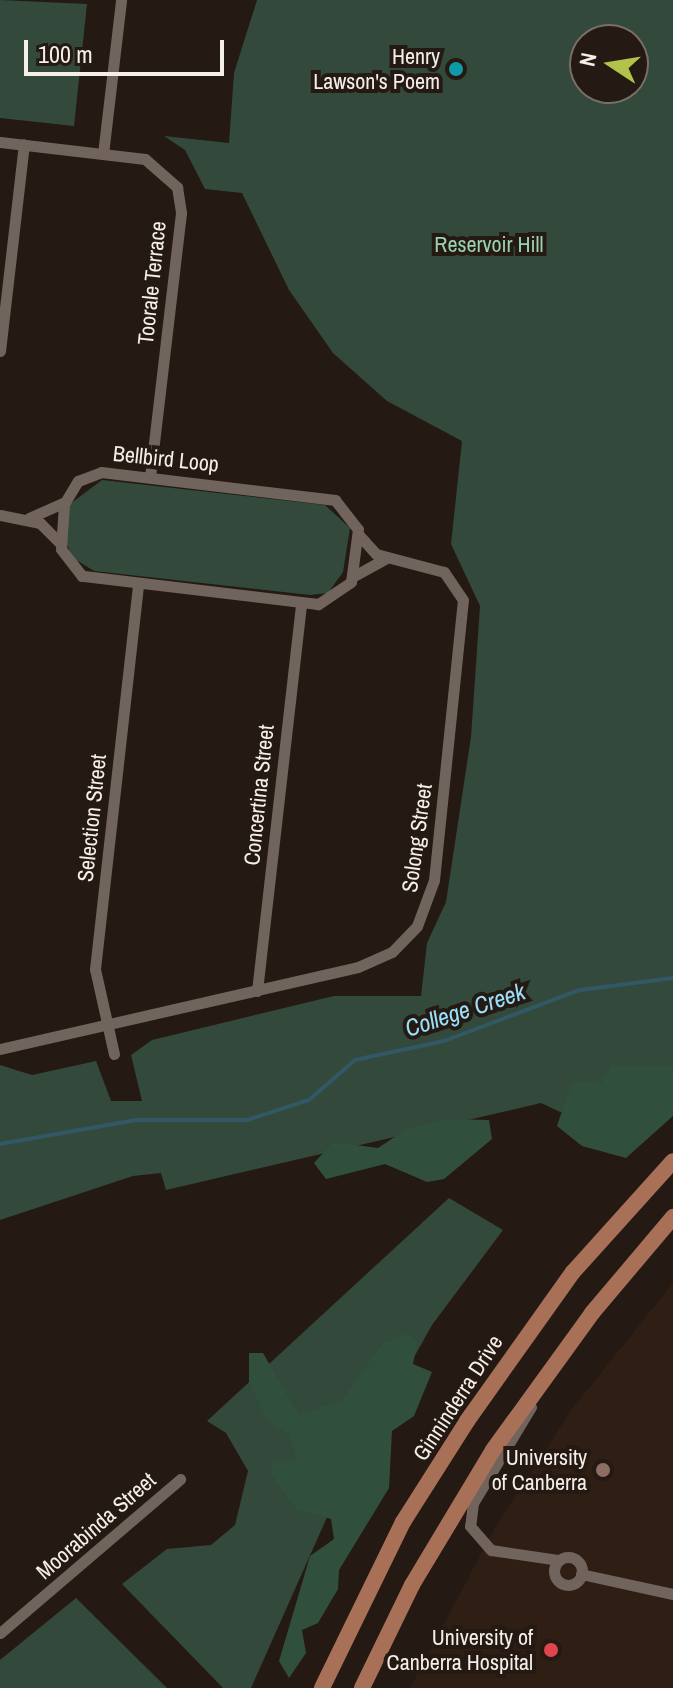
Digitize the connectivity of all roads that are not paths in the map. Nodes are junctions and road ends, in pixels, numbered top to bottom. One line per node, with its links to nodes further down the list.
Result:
1 (121, 0): 4 (street)
2 (0, 142): 3 (street, Toorale Terrace)
3 (24, 144): 4 (street, Toorale Terrace); 5 (street)
4 (103, 154): 6 (street, Toorale Terrace)
5 (0, 351)
6 (150, 477): 7 (street, Bellbird Loop); 10 (street, Bellbird Loop)
7 (64, 502): 9 (street, Bellbird Loop); 11 (street)
8 (0, 515): 9 (street)
9 (28, 518): 11 (street)
10 (359, 535): 12 (street, Solong Street); 13 (street)
11 (60, 543): 14 (street)
12 (387, 558): 13 (street); 16 (street, Solong Street)
13 (354, 576): 15 (street)
14 (138, 585): 15 (street); 17 (street, Selection Street)
15 (301, 603): 16 (street, Concertina Street)
16 (257, 991): 17 (street, Solong Street)
17 (107, 1027): 18 (street, Solong Street); 19 (street, Selection Street)
18 (0, 1049)
19 (114, 1054)
20 (673, 1161): 28 (main road, Ginninderra Drive)
21 (673, 1217): 22 (main road)
22 (543, 1376): 24 (street); 29 (main road)
23 (180, 1479): 27 (street, Moorabinda Street)
24 (559, 1560): 25 (street); 25 (street)
25 (581, 1574): 26 (street)
26 (673, 1594)
27 (0, 1633)
28 (322, 1688)
29 (362, 1688)

